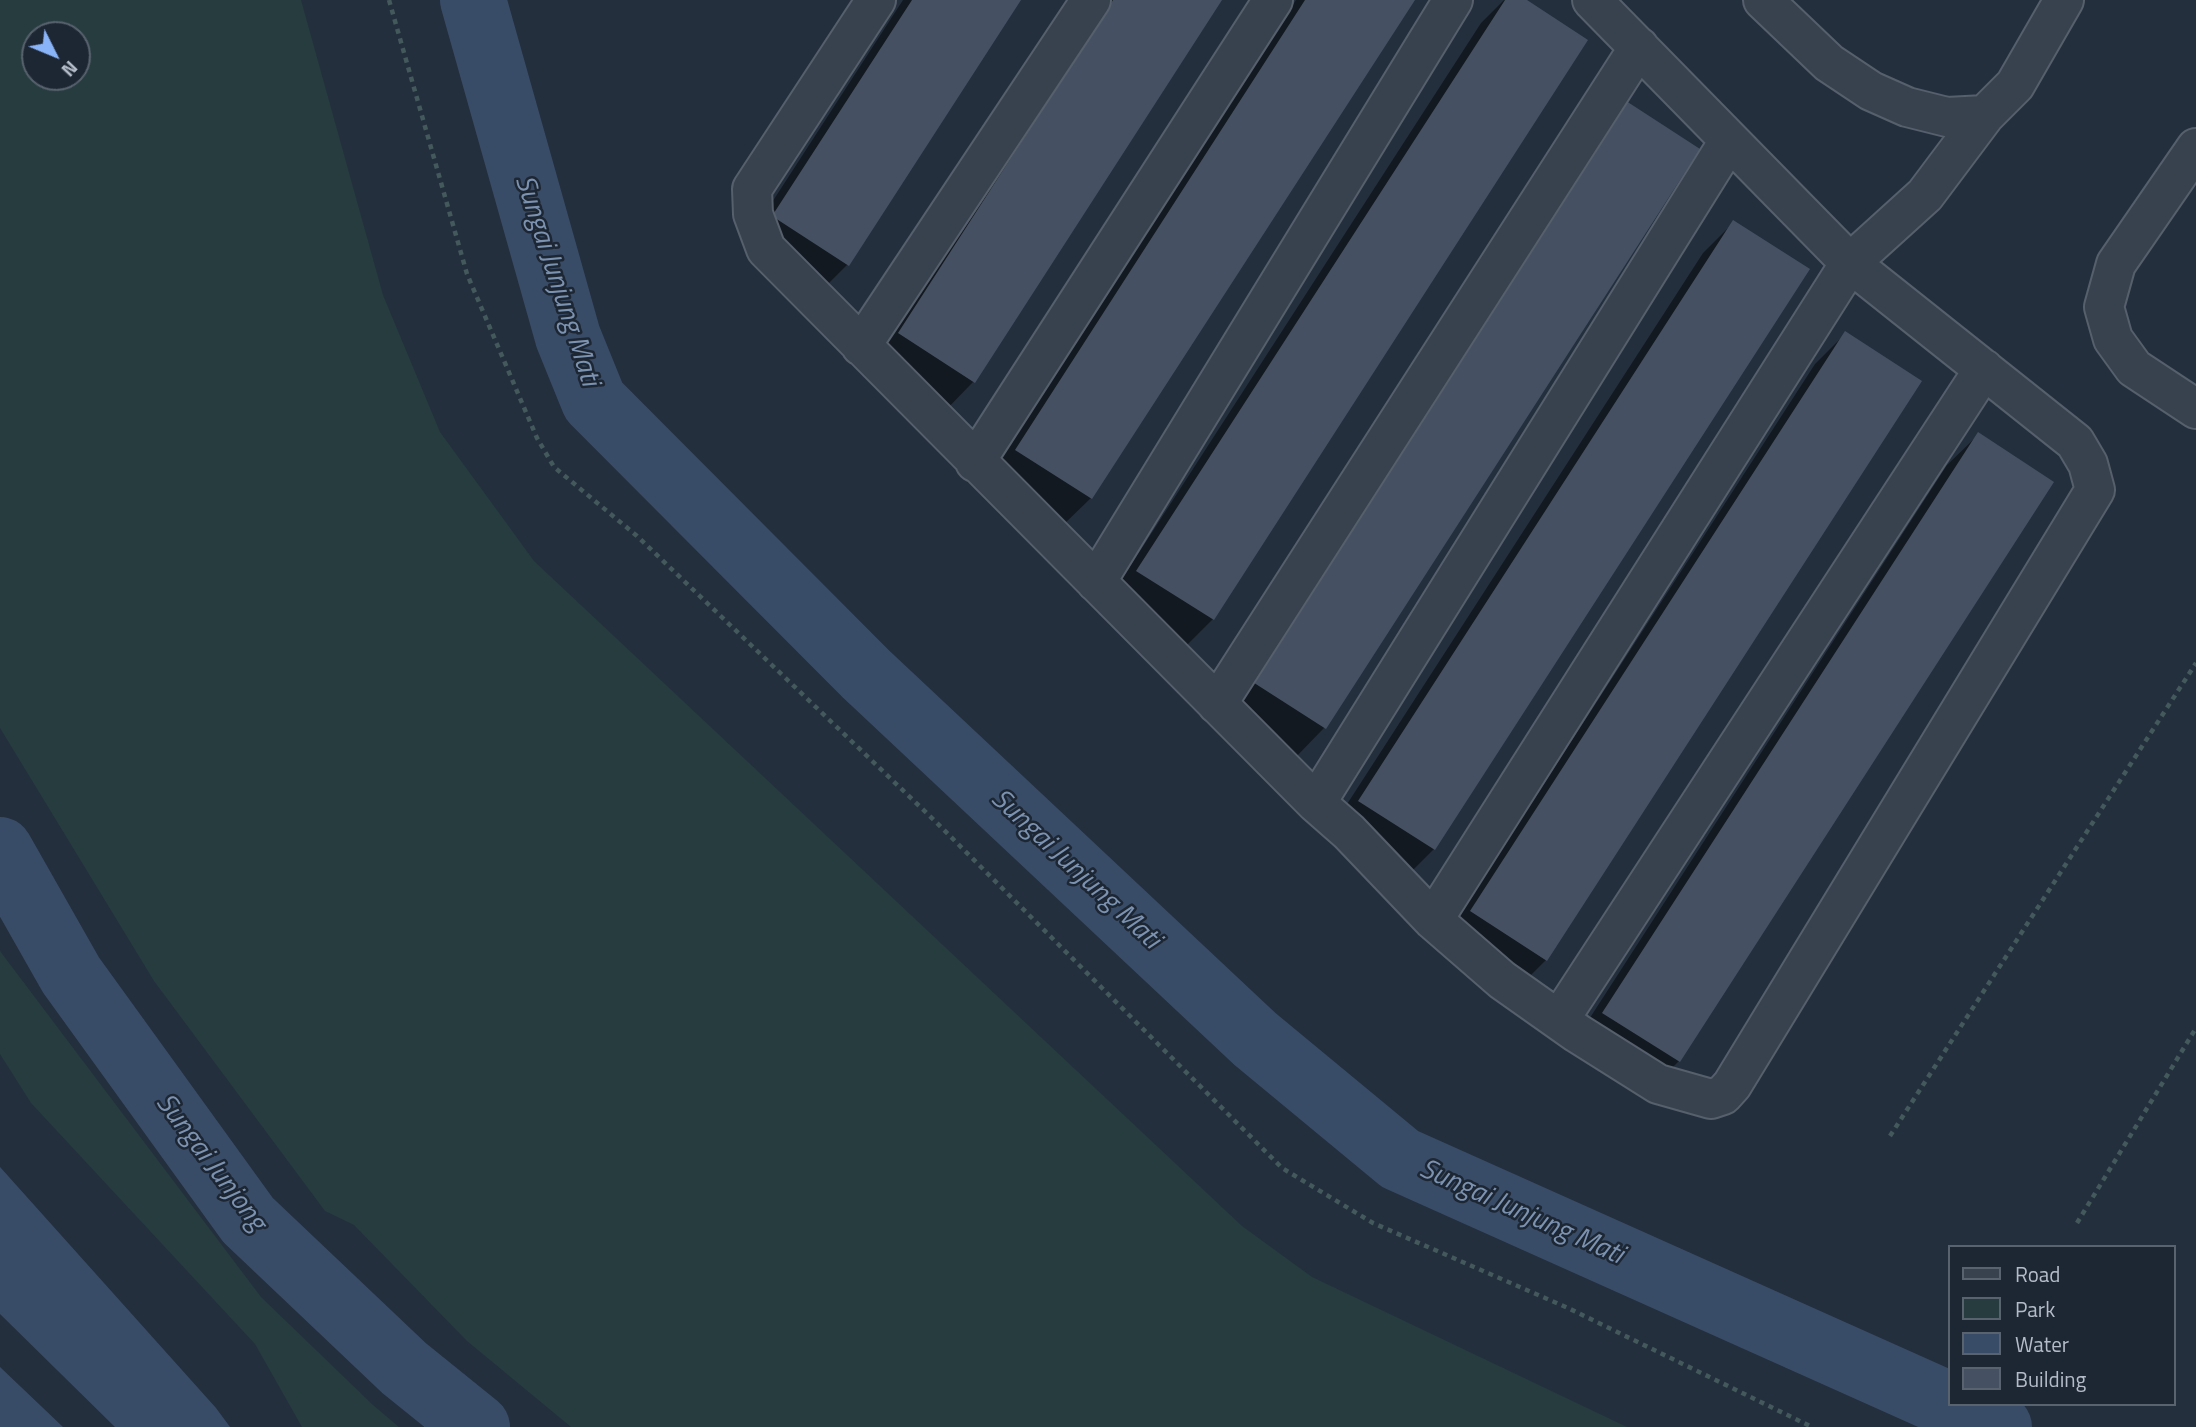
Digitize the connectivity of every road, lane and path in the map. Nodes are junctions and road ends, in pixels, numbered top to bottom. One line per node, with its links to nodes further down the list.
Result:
1 (389, 0): 27 (path)
2 (876, 0): 14 (lane)
3 (1091, 0): 14 (lane)
4 (1273, 0): 17 (lane)
5 (1453, 0): 18 (lane)
6 (1592, 0): 9 (lane)
7 (1763, 0): 10 (lane)
8 (2064, 0): 10 (lane)
9 (1639, 47): 11 (lane); 20 (lane)
10 (1984, 115): 13 (lane)
11 (1729, 141): 13 (lane); 21 (lane)
12 (2196, 148): 16 (lane)
13 (1850, 263): 15 (lane); 22 (lane)
14 (861, 346): 17 (lane)
15 (1984, 369): 23 (lane); 23 (lane)
16 (2196, 409)
17 (975, 461): 18 (lane)
18 (1096, 582): 20 (lane)
19 (2196, 663): 25 (path)
20 (1217, 704): 21 (lane)
21 (1316, 803): 22 (lane)
22 (1433, 920): 23 (lane)
23 (1559, 1020)
24 (2196, 1028): 26 (path)
25 (1890, 1136)
26 (2077, 1223)
27 (1812, 1427)

